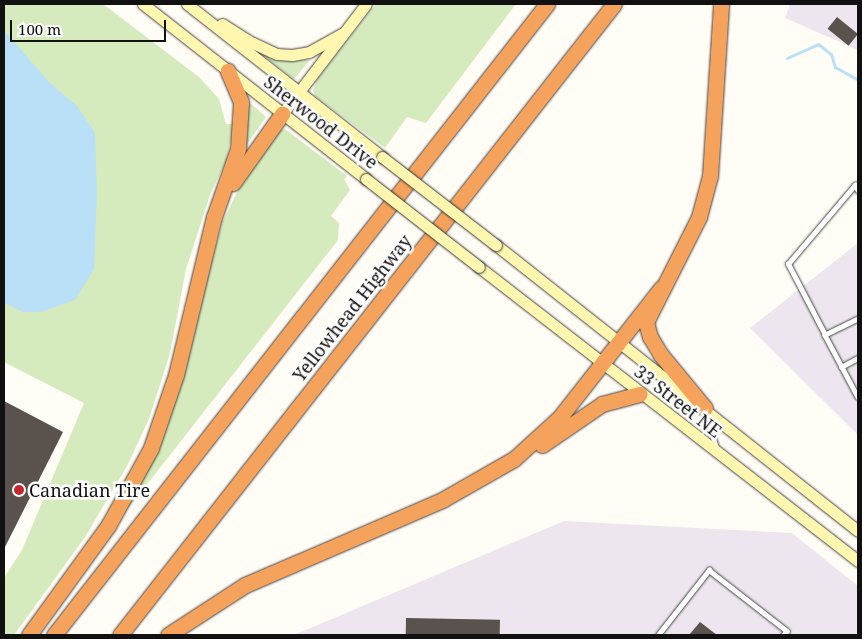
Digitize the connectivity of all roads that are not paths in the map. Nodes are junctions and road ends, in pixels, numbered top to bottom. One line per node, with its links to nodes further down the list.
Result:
1 (143, 4): 8 (main road, Sherwood Drive)
2 (188, 4): 7 (main road); 9 (main road, Sherwood Drive)
3 (366, 4): 7 (main road)
4 (547, 4): 30 (highway, Yellowhead Highway)
5 (614, 4): 31 (highway, Yellowhead Highway)
6 (721, 4): 15 (highway)
7 (342, 34): 9 (main road)
8 (228, 71): 10 (main road, Sherwood Drive); 12 (highway)
9 (299, 92): 10 (main road); 13 (main road, Sherwood Drive, bridge)
10 (282, 114): 12 (highway); 14 (main road, Sherwood Drive, bridge)
11 (858, 190): 17 (lane)
12 (214, 216): 29 (highway)
13 (496, 245): 18 (main road, 33 Street NE)
14 (479, 267): 20 (main road, 33 Street NE)
15 (661, 288): 18 (highway); 24 (highway)
16 (858, 318): 17 (lane)
17 (825, 335): 21 (lane)
18 (619, 344): 20 (highway); 24 (main road, 33 Street NE)
19 (858, 358): 21 (lane)
20 (603, 364): 22 (main road, 33 Street NE); 26 (highway)
21 (841, 367): 23 (lane)
22 (640, 394): 25 (main road, 33 Street NE); 26 (highway)
23 (858, 397)
24 (705, 408): 25 (lane); 27 (main road, 33 Street NE)
25 (718, 455): 28 (main road, 33 Street NE)
26 (514, 459): 32 (highway)
27 (858, 531)
28 (858, 561)
29 (29, 635)
30 (54, 635)
31 (120, 635)
32 (168, 635)
33 (658, 635): 34 (lane)
34 (784, 635)

